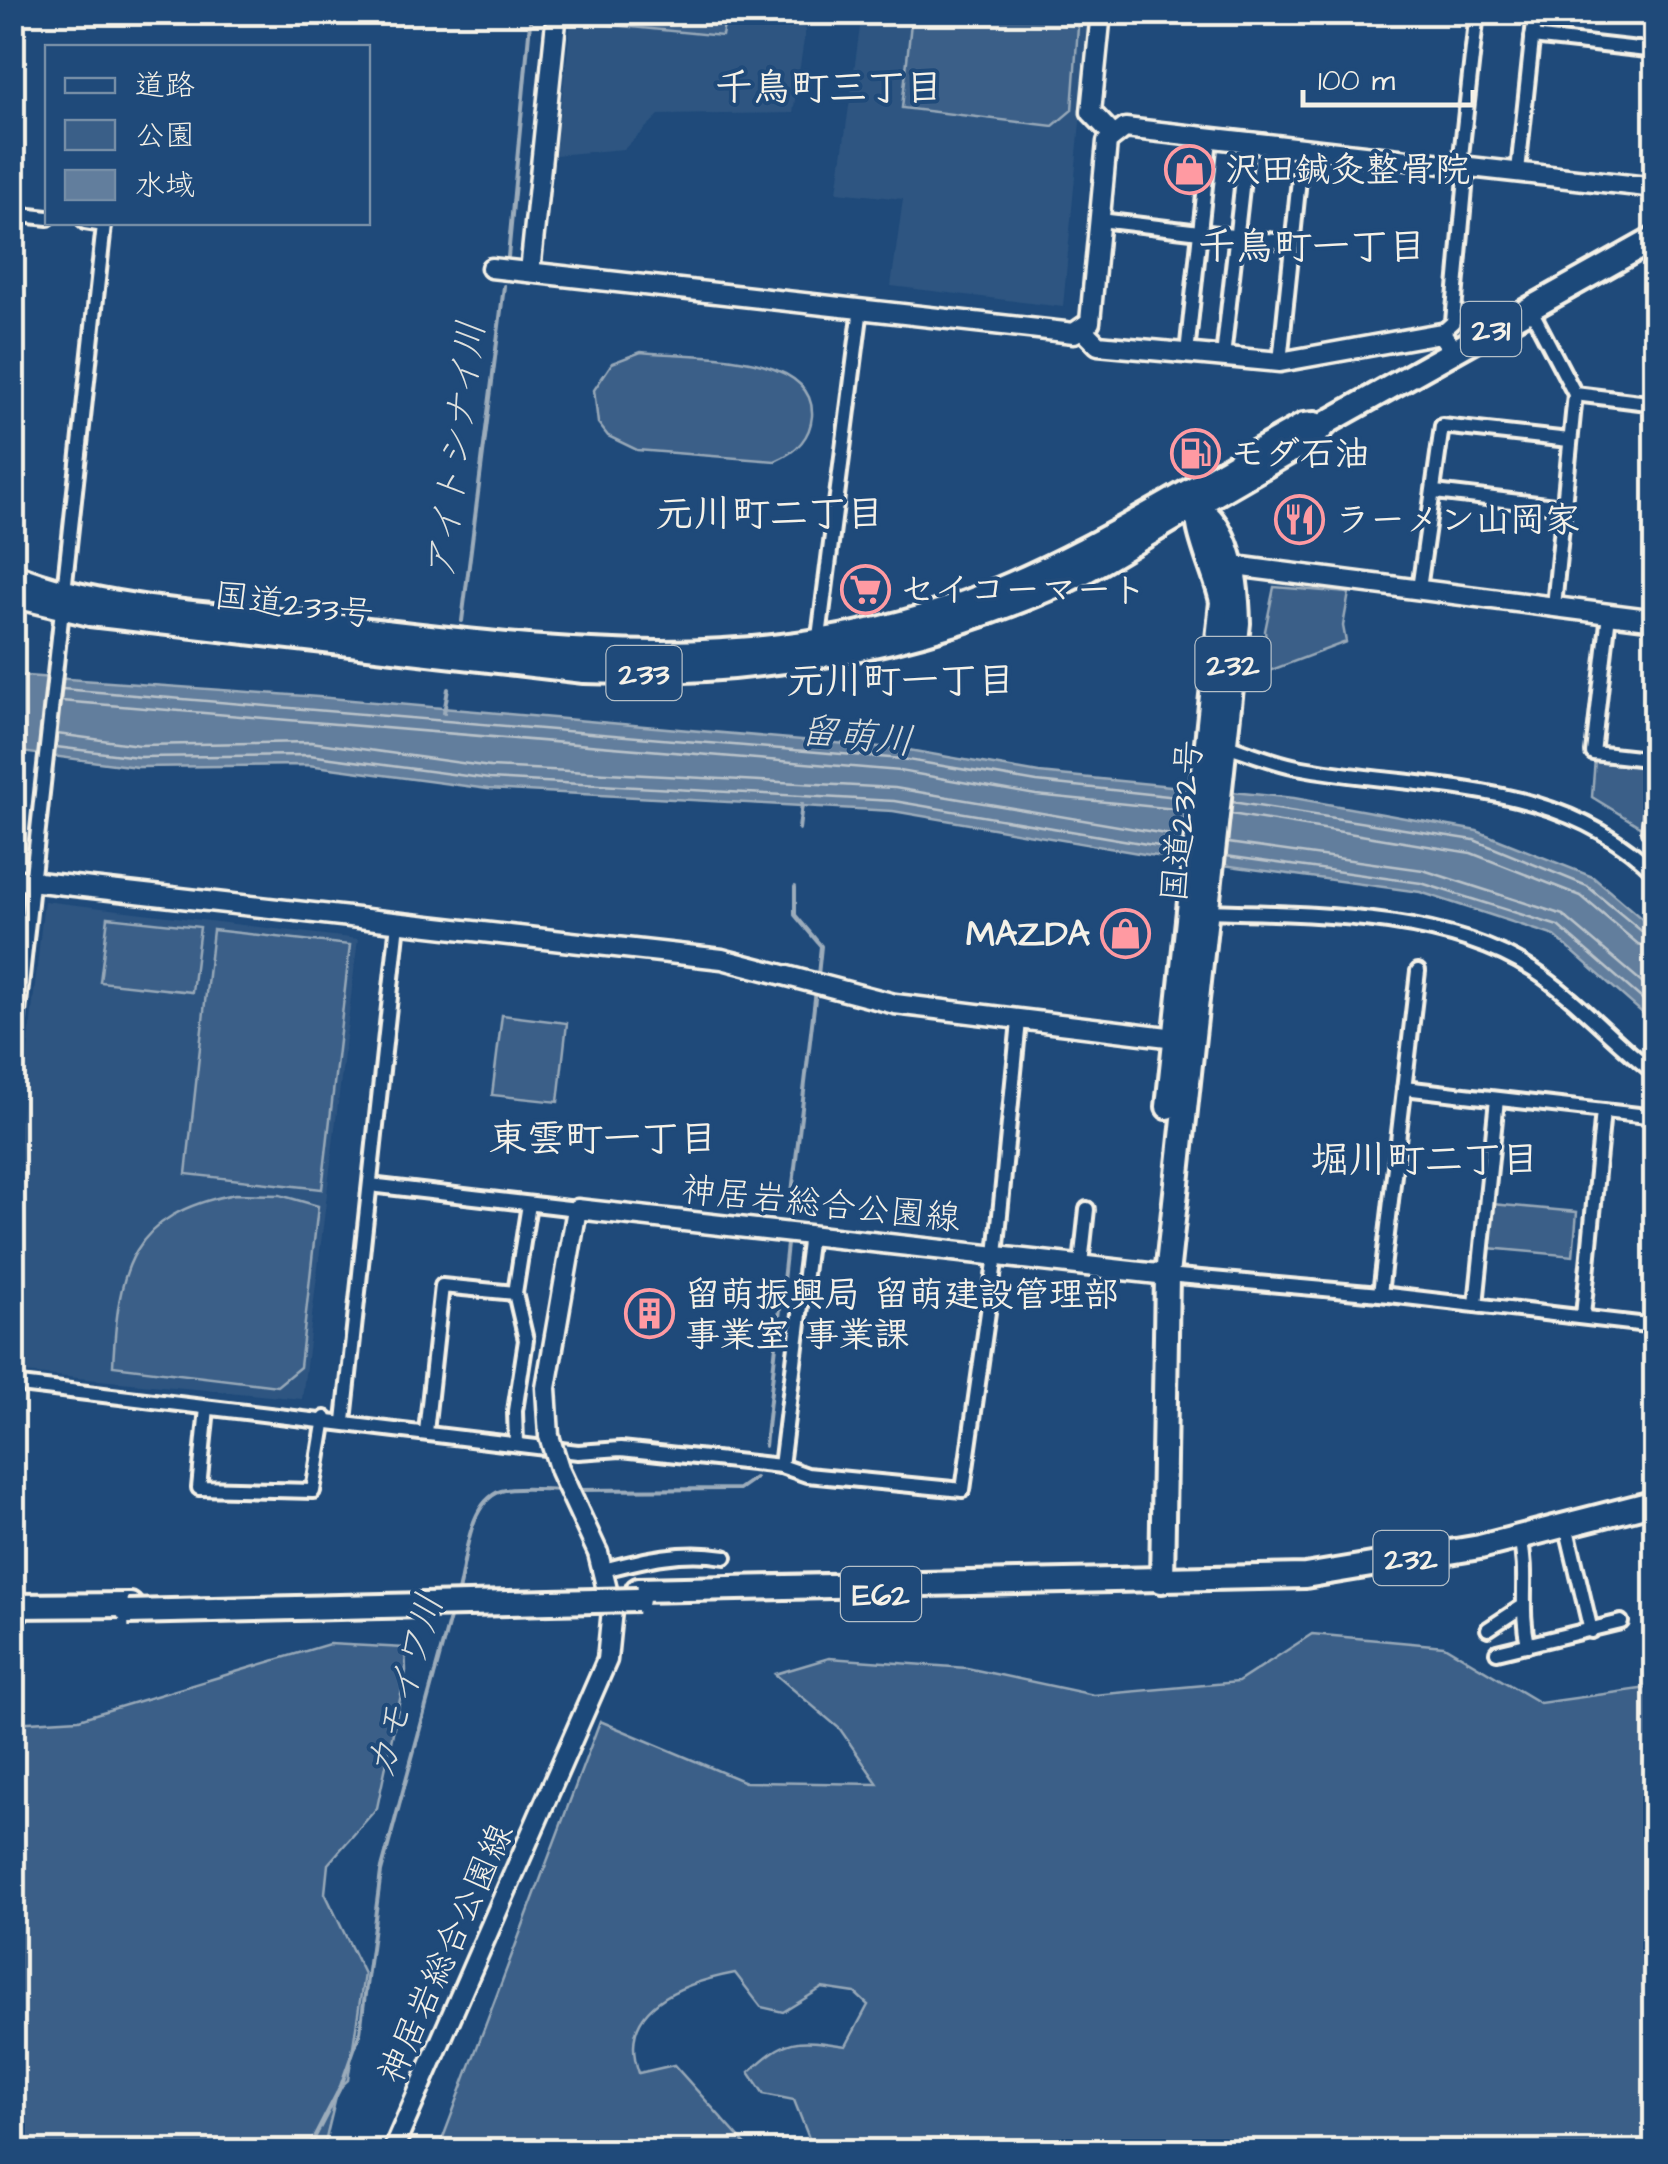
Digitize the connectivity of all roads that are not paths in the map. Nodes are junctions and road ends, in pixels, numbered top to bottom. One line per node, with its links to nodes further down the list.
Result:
1 (557, 12): 25 (street)
2 (1101, 12): 9 (street)
3 (1478, 12): 13 (street)
4 (1535, 12): 7 (street)
5 (1611, 12): 6 (street)
6 (1656, 17)
7 (1532, 37): 8 (street); 14 (street)
8 (1656, 51)
9 (1112, 135): 10 (street); 18 (street)
10 (1210, 139): 11 (street); 20 (street)
11 (1247, 143): 12 (street); 21 (street)
12 (1302, 150): 13 (street); 23 (street)
13 (1463, 165): 14 (street); 29 (street)
14 (1518, 171): 15 (street)
15 (1655, 188)
16 (12, 214): 17 (street)
17 (45, 218)
18 (1100, 220): 20 (street); 28 (street)
19 (104, 225): 45 (street)
20 (1201, 232): 21 (street); 30 (street)
21 (1237, 236): 23 (street); 31 (street)
22 (1656, 238): 27 (highway, 231)
23 (1292, 243): 32 (street)
24 (491, 268): 25 (street)
25 (530, 272): 26 (street)
26 (861, 308): 28 (street); 49 (street)
27 (1530, 308): 29 (highway, 231); 33 (street)
28 (1083, 330): 30 (street)
29 (1447, 341): 32 (street); 36 (highway, 231)
30 (1187, 353): 31 (street)
31 (1223, 356): 32 (street)
32 (1280, 362)
33 (1575, 394): 34 (street); 35 (street)
34 (1656, 404)
35 (1569, 440): 37 (street); 39 (street)
36 (1224, 480): 38 (highway, 231); 40 (highway)
37 (1435, 492): 39 (street); 43 (street)
38 (1183, 503): 40 (highway); 49 (highway, 国道233号 / 233)
39 (1563, 507): 46 (street)
40 (1207, 528): 41 (highway, 国道232号 / 232)
41 (1223, 564): 43 (street); 50 (highway, 国道232号 / 232)
42 (12, 575): 45 (highway, 国道233号 / 233)
43 (1419, 589): 46 (street)
44 (12, 595): 45 (highway, 国道233号 / 233)
45 (62, 600): 49 (highway, 国道233号 / 233); 56 (street)
46 (1554, 606): 47 (street)
47 (1609, 614): 48 (street); 51 (street)
48 (1656, 620)
49 (817, 650)
50 (1217, 757): 54 (street); 57 (highway, 国道232号 / 232)
51 (1656, 760)
52 (1656, 782): 53 (street)
53 (1656, 839)
54 (1656, 874)
55 (12, 879): 56 (street)
56 (33, 881): 58 (street); 62 (street)
57 (1203, 899): 61 (highway, 国道232号 / 232); 63 (street)
58 (398, 923): 60 (street); 68 (street)
59 (1418, 972): 64 (street)
60 (1019, 1021): 61 (street); 73 (street)
61 (1181, 1039): 75 (highway, 国道232号 / 232)
62 (12, 1068)
63 (1656, 1074)
64 (1404, 1088): 65 (street); 77 (street)
65 (1498, 1099): 66 (street); 78 (street)
66 (1604, 1111): 67 (street); 79 (street)
67 (1656, 1118)
68 (370, 1185): 69 (street); 85 (street)
69 (529, 1204): 70 (street); 76 (street)
70 (577, 1209): 72 (street, 神居岩総合公園線); 94 (street, 神居岩総合公園線, bridge)
71 (1087, 1209): 74 (street)
72 (810, 1234): 73 (street, 神居岩総合公園線); 89 (street)
73 (996, 1254): 74 (street, 神居岩総合公園線); 89 (street)
74 (1081, 1264): 75 (street, 神居岩総合公園線)
75 (1167, 1275): 77 (street); 95 (highway, 国道232号 / 232)
76 (515, 1293): 86 (street); 88 (street)
77 (1380, 1294): 78 (street)
78 (1476, 1305): 79 (street)
79 (1582, 1316): 80 (street)
80 (1656, 1326)
81 (12, 1384): 83 (street)
82 (1656, 1394): 87 (street)
83 (207, 1408): 84 (street); 84 (street)
84 (325, 1418): 85 (street)
85 (344, 1421): 86 (street)
86 (426, 1432): 88 (street)
87 (1656, 1432)
88 (516, 1444): 89 (street)
89 (781, 1466)
90 (1656, 1502): 91 (highway, 232)
91 (1566, 1525): 92 (highway, 232); 102 (street)
92 (1520, 1537): 95 (highway, 232); 98 (street)
93 (725, 1557): 94 (street)
94 (601, 1561): 105 (street, 神居岩総合公園線)
95 (1162, 1582): 97 (highway, E62)
96 (12, 1606): 97 (highway, E62)
97 (129, 1608): 99 (highway, E62)
98 (1520, 1608): 101 (street); 103 (street)
99 (12, 1617)
100 (1622, 1622): 102 (street)
101 (1488, 1629)
102 (1591, 1631): 103 (street)
103 (1528, 1645): 104 (street)
104 (1497, 1652)
105 (392, 2152)

